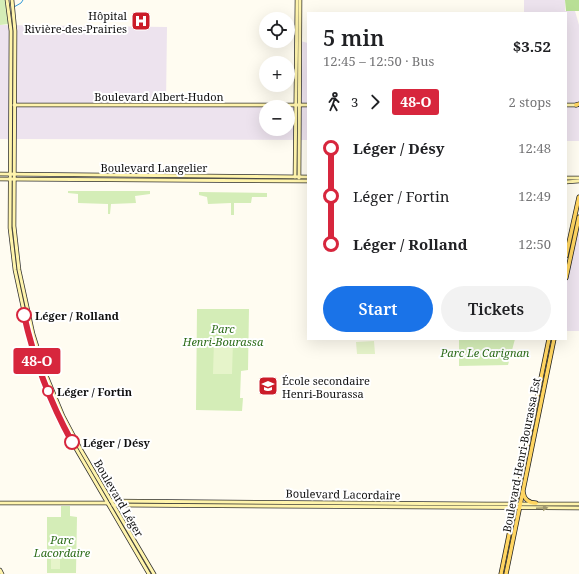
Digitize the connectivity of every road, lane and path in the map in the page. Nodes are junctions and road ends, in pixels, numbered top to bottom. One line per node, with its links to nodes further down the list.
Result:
1 (8, 0): 5 (main road)
2 (12, 0): 5 (main road)
3 (297, 0): 7 (main road)
4 (300, 0): 7 (main road)
5 (13, 31): 6 (main road, Boulevard Léger)
6 (12, 105): 7 (main road, Boulevard Albert-Hudon); 12 (main road, Boulevard Léger); 13 (main road, Boulevard Léger)
7 (298, 105): 8 (main road, Boulevard Albert-Hudon); 14 (main road)
8 (307, 105)
9 (567, 105): 10 (main road)
10 (578, 105)
11 (0, 174): 12 (main road, Boulevard Langelier)
12 (10, 174): 13 (main road, Boulevard Langelier); 19 (main road, Boulevard Léger)
13 (14, 176): 14 (main road, Boulevard Langelier); 19 (main road, Boulevard Langelier); 20 (main road, Boulevard Langelier); 25 (main road, Boulevard Léger)
14 (297, 177): 15 (main road, Boulevard Langelier); 20 (main road)
15 (307, 177)
16 (0, 178): 19 (main road, Boulevard Langelier)
17 (567, 178): 18 (main road)
18 (579, 178)
19 (10, 179): 25 (main road, Boulevard Léger)
20 (297, 181): 21 (main road, Boulevard Langelier)
21 (307, 181)
22 (579, 181): 23 (main road)
23 (567, 182)
24 (579, 197): 27 (main road)
25 (12, 207): 33 (main road, Boulevard Léger)
26 (579, 217): 28 (main road)
27 (567, 251)
28 (567, 273)
29 (549, 340): 36 (main road, Boulevard Henri-Bourassa Est)
30 (554, 340): 31 (main road, Boulevard Henri-Bourassa Est)
31 (523, 489): 34 (main road); 36 (main road, Boulevard Henri-Bourassa Est)
32 (0, 503): 33 (main road, Boulevard Lacordaire)
33 (110, 503): 36 (main road, Boulevard Lacordaire); 40 (main road, Boulevard Léger); 41 (main road, Boulevard Léger)
34 (536, 503): 35 (main road, Boulevard Lacordaire); 36 (main road, Boulevard Lacordaire)
35 (579, 504)
36 (518, 506): 37 (main road, Boulevard Lacordaire, one-way to 37); 42 (main road, Boulevard Henri-Bourassa Est); 43 (main road, Boulevard Henri-Bourassa Est)
37 (579, 508)
38 (0, 570): 39 (main road)
39 (2, 574)
40 (149, 574)
41 (154, 574)
42 (502, 574)
43 (506, 574)

